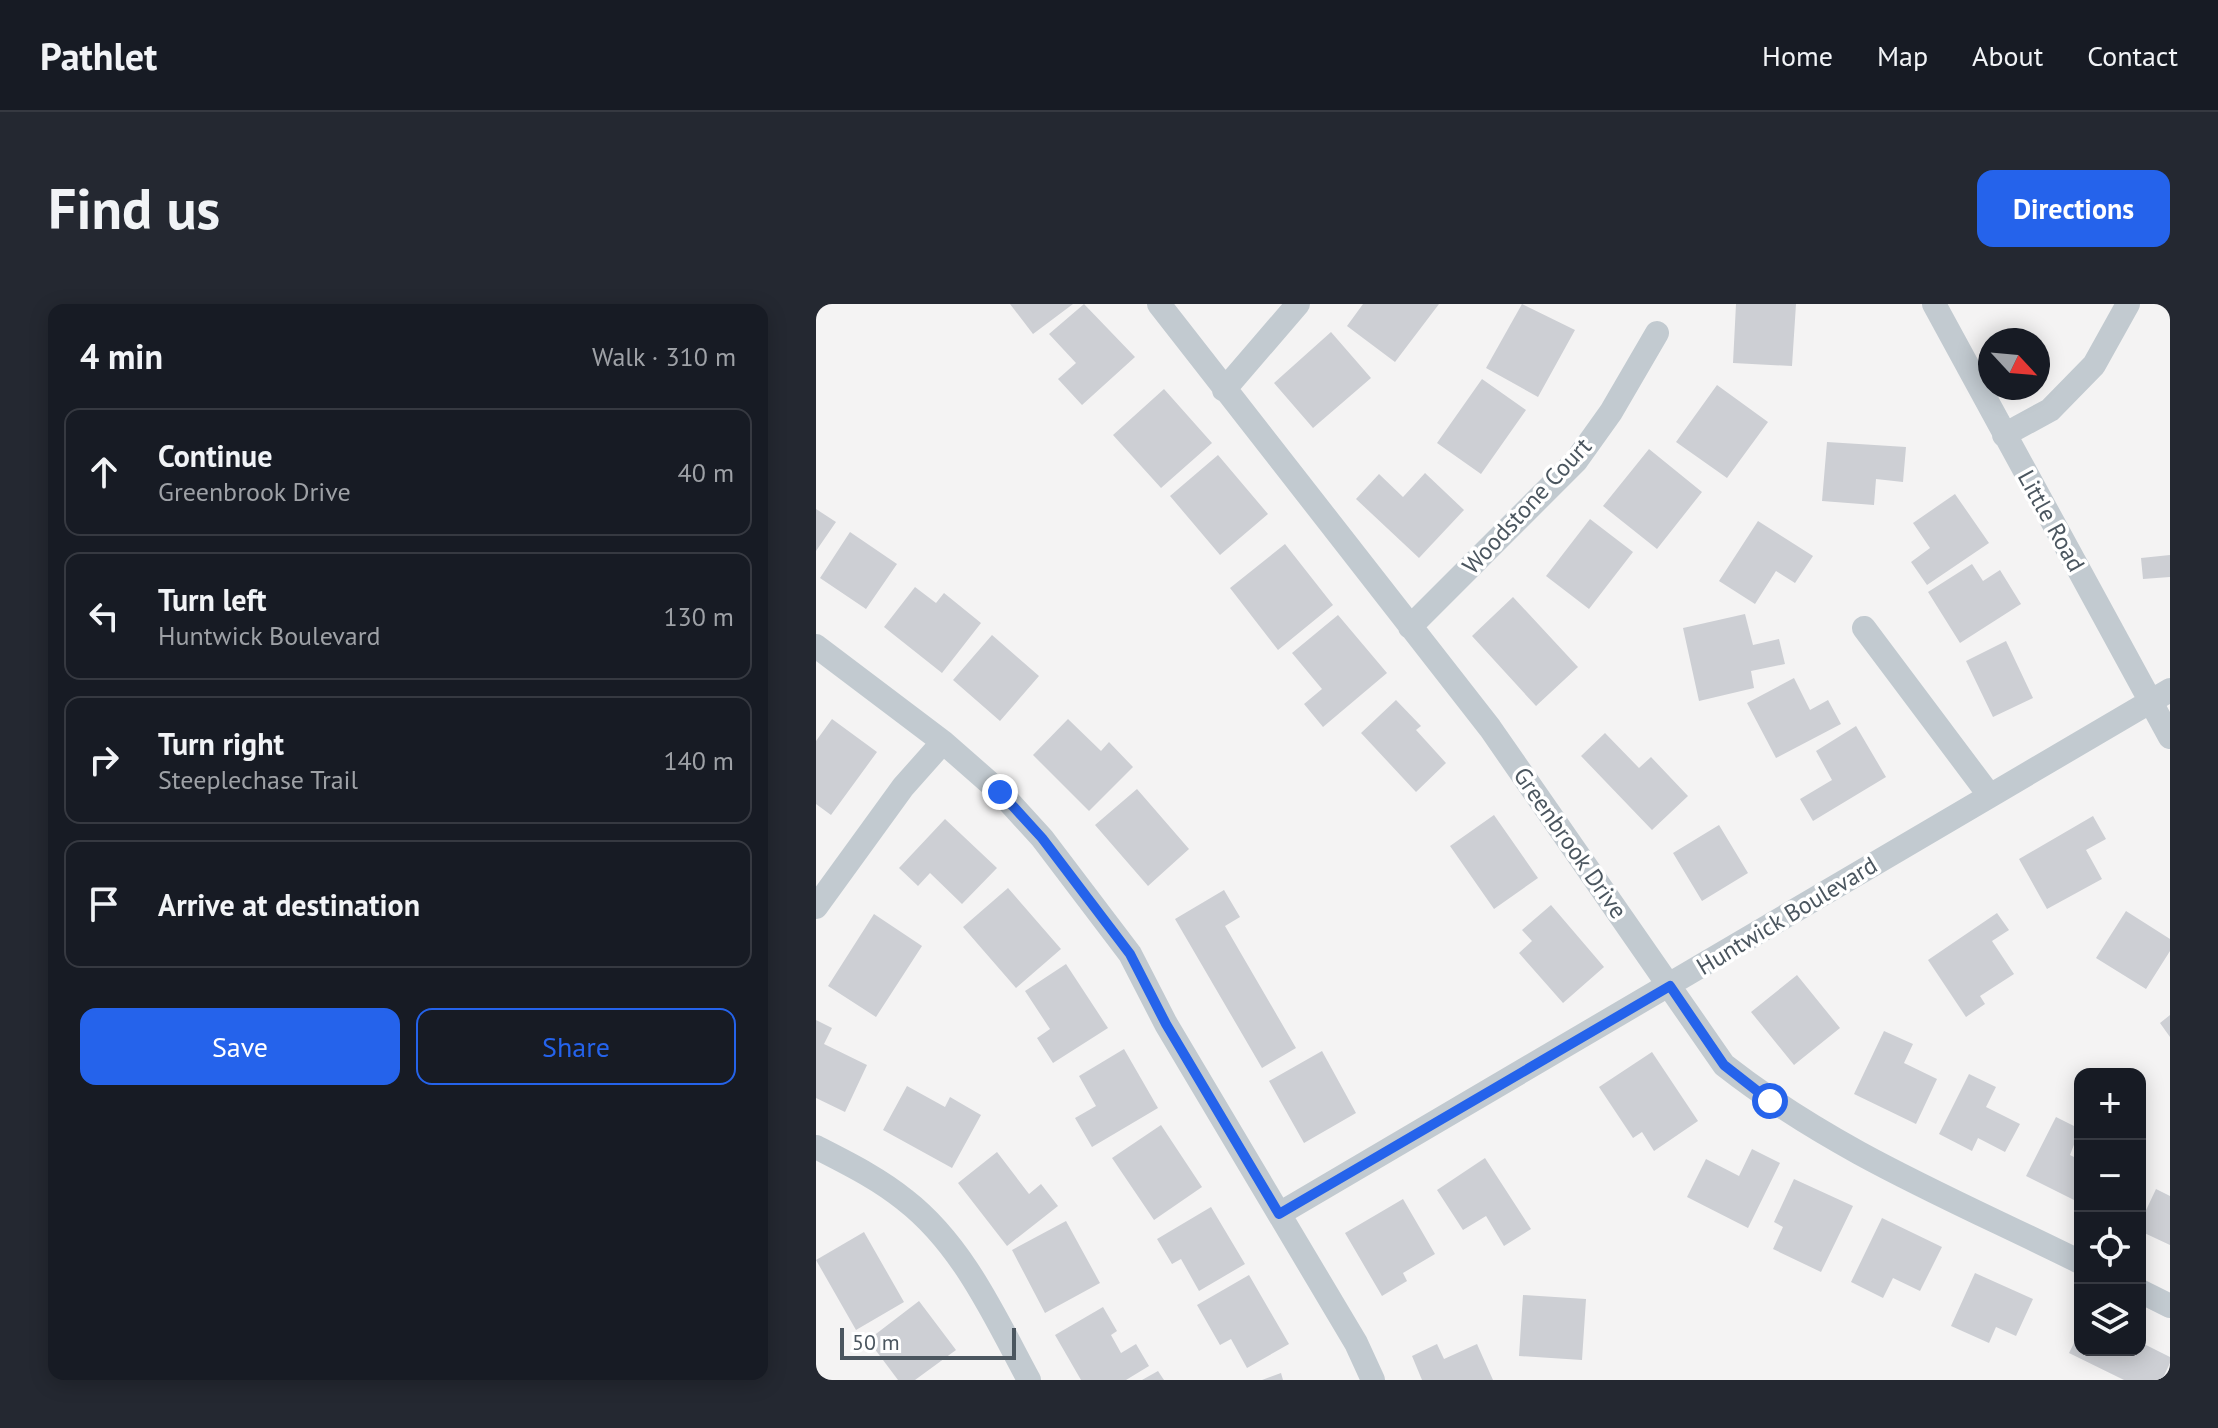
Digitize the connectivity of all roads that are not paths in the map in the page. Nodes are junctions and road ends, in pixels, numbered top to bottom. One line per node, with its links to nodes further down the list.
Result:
1 (1159, 304): 6 (street, Greenbrook Drive)
2 (1298, 304): 6 (street)
3 (1934, 304): 7 (street, Little Road)
4 (2128, 304): 7 (street)
5 (1657, 333): 8 (street, Woodstone Court)
6 (1224, 390): 8 (street, Greenbrook Drive)
7 (2004, 435): 11 (street, Little Road)
8 (1410, 627): 16 (street, Greenbrook Drive)
9 (1864, 628): 14 (street)
10 (816, 646): 13 (street)
11 (2160, 695): 12 (street, Little Road); 14 (street, Huntwick Boulevard)
12 (2170, 737)
13 (943, 742): 15 (street); 18 (street)
14 (1990, 796): 16 (street, Huntwick Boulevard)
15 (816, 907)
16 (1670, 986): 18 (street, Huntwick Boulevard); 19 (street, Greenbrook Drive)
17 (816, 1147): 22 (street)
18 (1279, 1214): 23 (street)
19 (2074, 1259)
20 (2146, 1294): 21 (street)
21 (2170, 1306)
22 (1029, 1380)
23 (1373, 1380)

